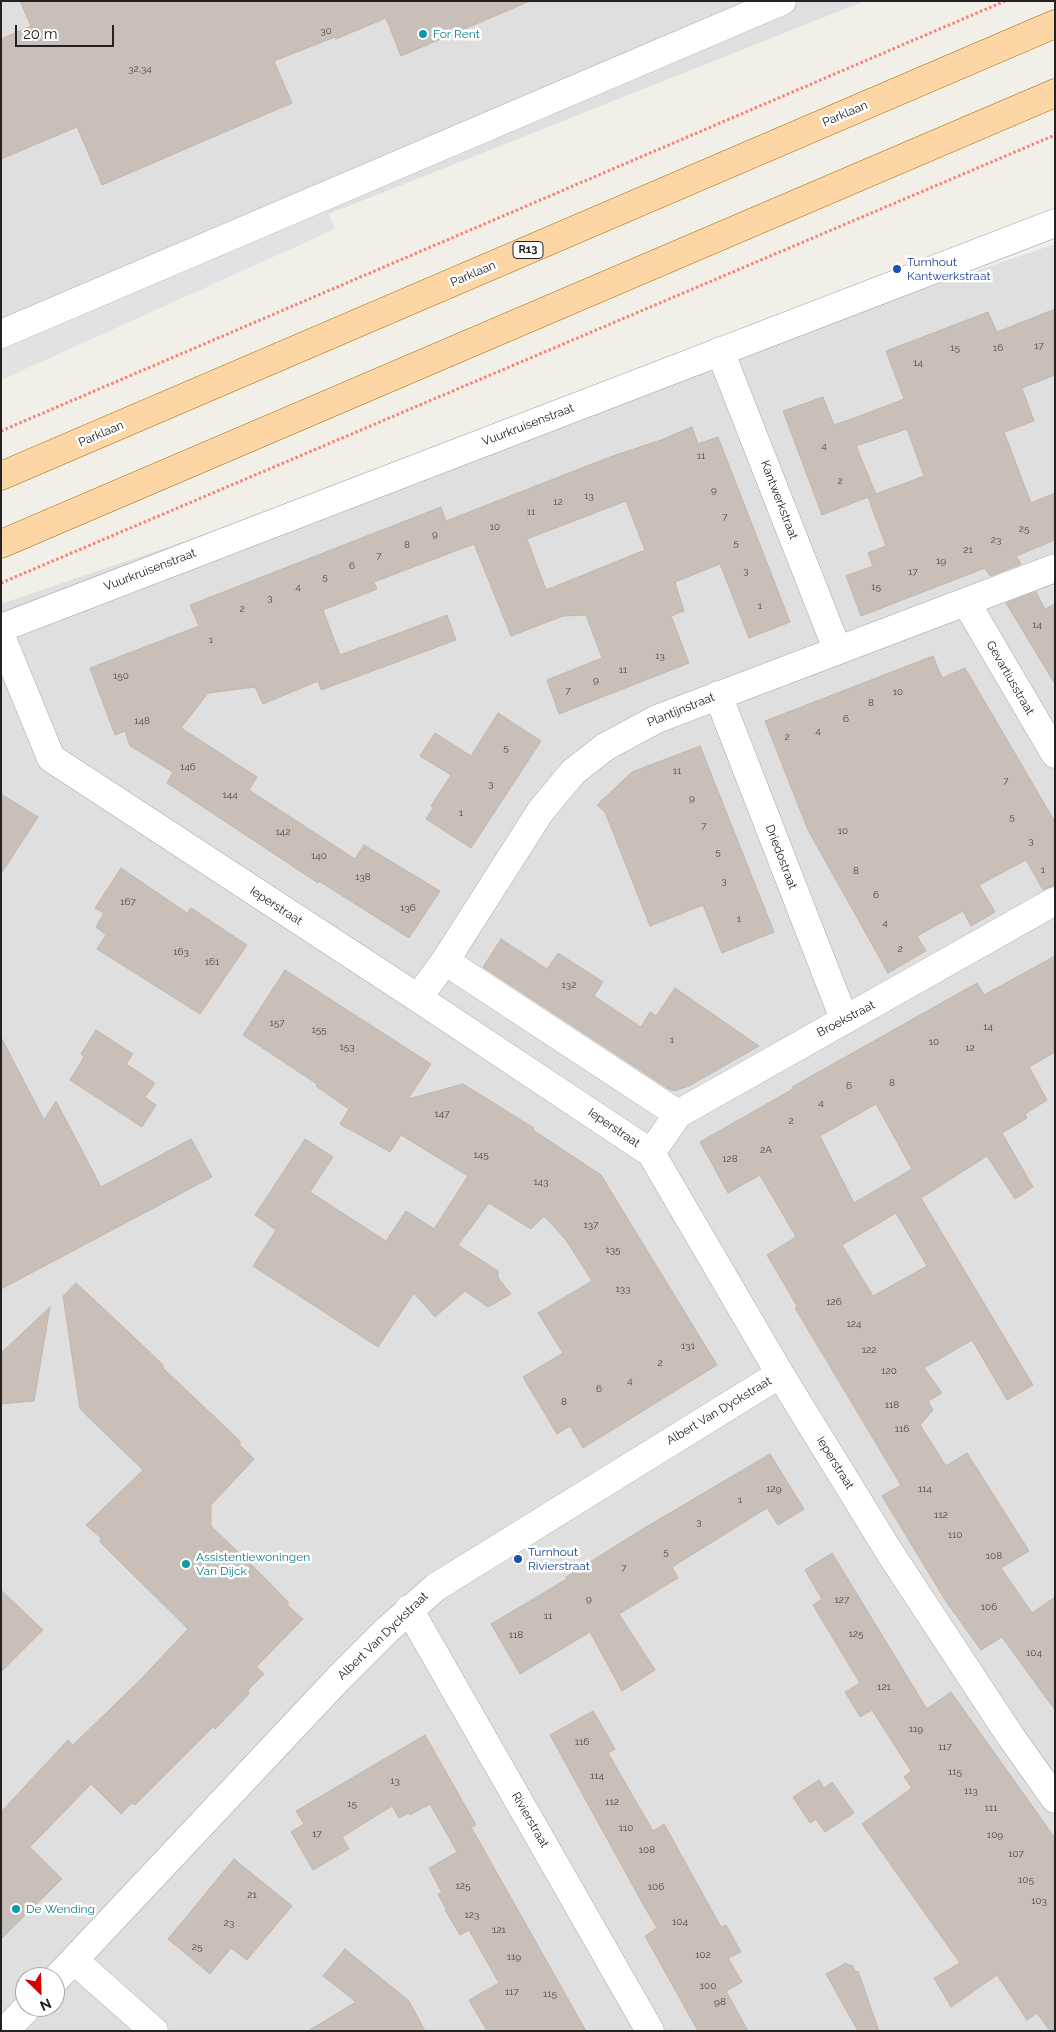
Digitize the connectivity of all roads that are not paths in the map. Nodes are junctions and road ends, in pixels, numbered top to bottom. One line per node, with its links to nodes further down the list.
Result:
1 (782, 1): 5 (street)
2 (1055, 24): 7 (main road, Parklaan / R13)
3 (1055, 93): 8 (main road)
4 (1055, 223): 6 (street, Vuurkruisenstraat)
5 (1, 334)
6 (720, 350): 11 (street, Vuurkruisenstraat); 13 (street, Kantwerkstraat)
7 (1, 476)
8 (1, 544)
9 (1055, 568): 10 (street, Plantijnstraat)
10 (966, 602): 13 (street, Plantijnstraat); 15 (street, Gevartiusstraat)
11 (1, 628)
12 (1, 636): 18 (street, Ieperstraat)
13 (837, 650): 14 (street, Plantijnstraat)
14 (718, 695): 17 (street, Plantijnstraat); 19 (street, Driedostraat)
15 (1055, 754)
16 (1055, 901): 19 (street, Broekstraat)
17 (445, 961): 18 (street, Plantijnstraat); 20 (street)
18 (418, 998): 21 (street, Ieperstraat)
19 (844, 1019): 20 (street, Broekstraat)
20 (678, 1114): 21 (street, Broekstraat)
21 (650, 1153): 22 (street, Ieperstraat)
22 (780, 1374): 23 (street, Albert Van Dyckstraat); 24 (street, Ieperstraat)
23 (409, 1609): 25 (street, Albert Van Dyckstraat); 30 (street, Rivierstraat)
24 (1055, 1799)
25 (74, 1961): 26 (street, Albert Van Dyckstraat); 29 (street)
26 (65, 1970)
27 (18, 2017): 28 (street)
28 (5, 2031)
29 (154, 2031)
30 (650, 2031)

